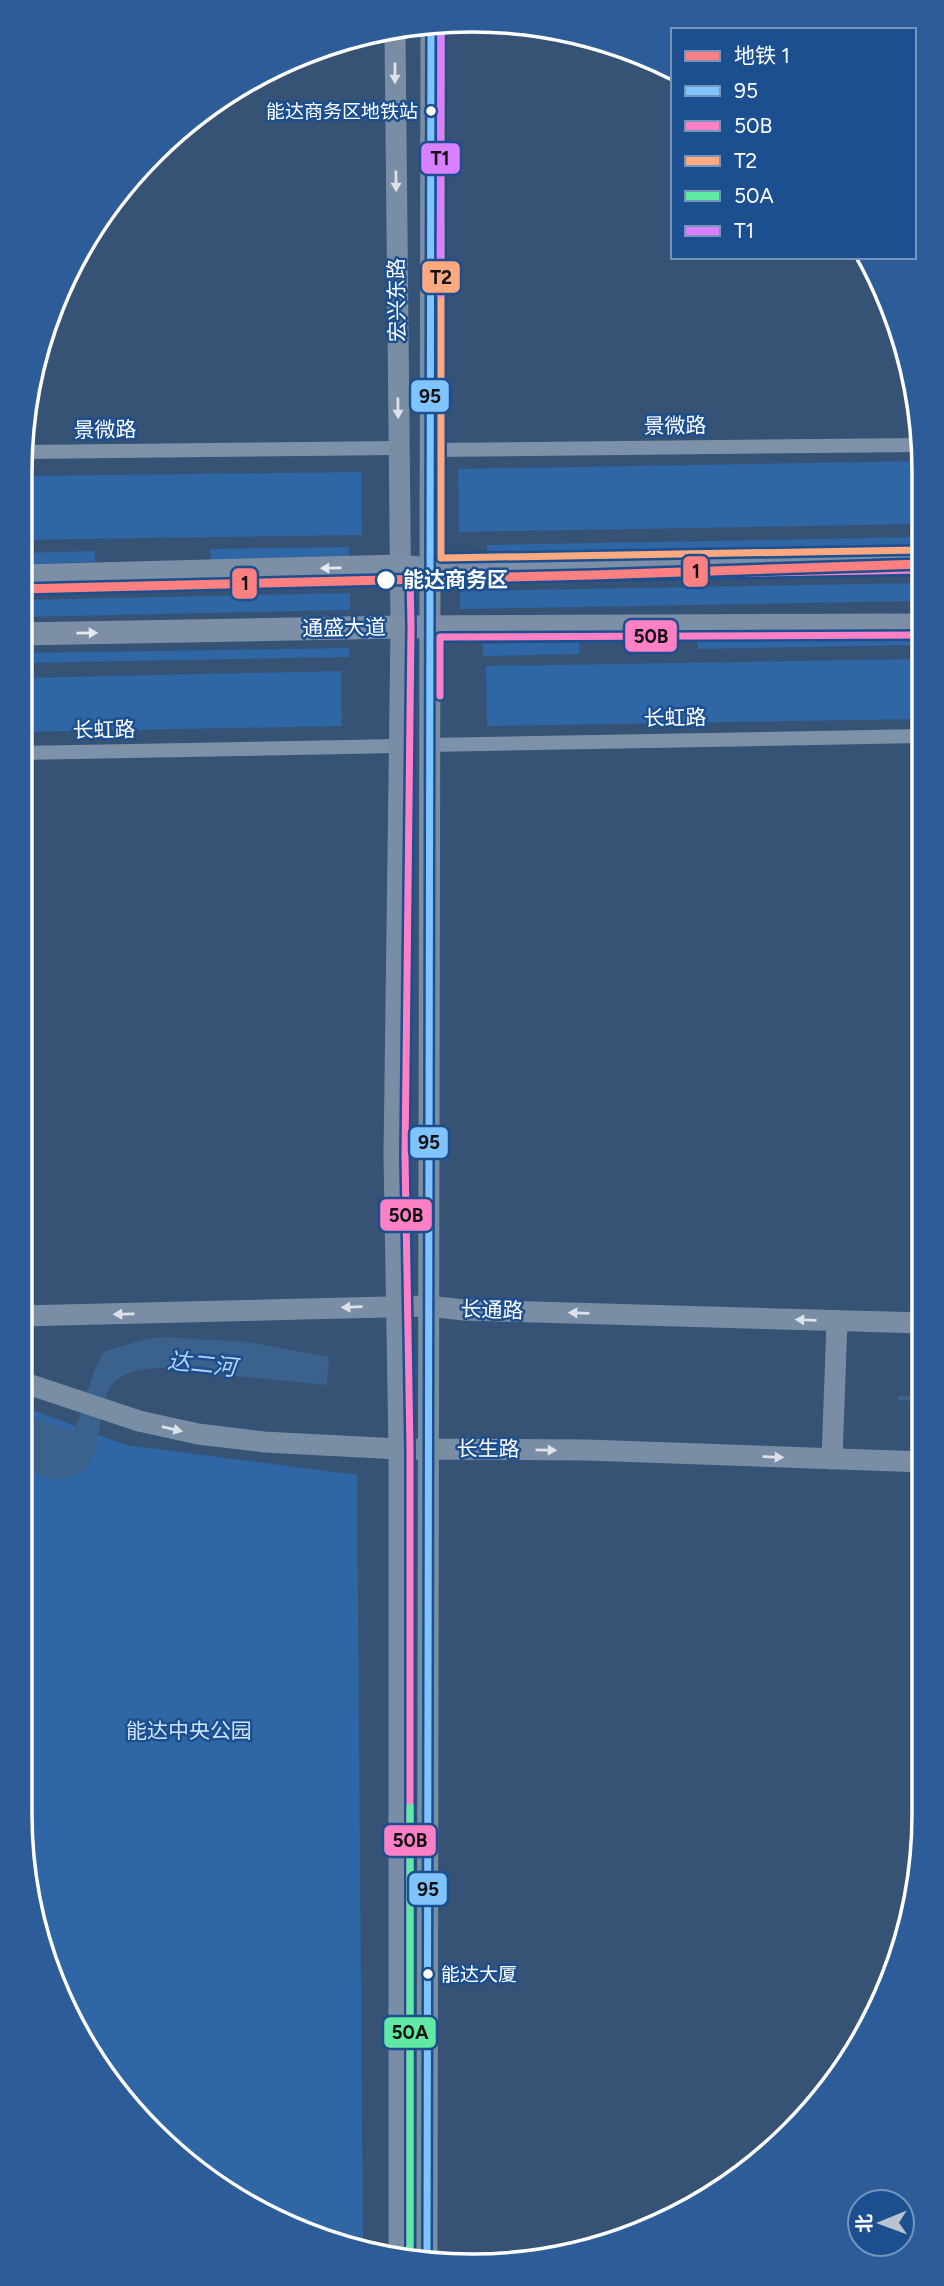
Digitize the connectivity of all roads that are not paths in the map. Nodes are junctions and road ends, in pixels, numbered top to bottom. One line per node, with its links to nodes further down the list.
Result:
1 (430, 33): 5 (main road, 宏兴东路)
2 (395, 38): 4 (main road, 宏兴东路, one-way to 4)
3 (912, 445): 5 (street, 景微路)
4 (399, 448): 6 (street, 景微路); 8 (main road, 宏兴东路)
5 (430, 450): 9 (main road, 宏兴东路)
6 (32, 452)
7 (912, 560): 9 (main road)
8 (399, 566): 9 (main road); 10 (main road, one-way to 10); 12 (main road, 宏兴东路)
9 (430, 569): 13 (main road, 宏兴东路)
10 (32, 576)
11 (912, 625): 13 (main road, 通盛大道)
12 (401, 626): 13 (main road, 通盛大道); 14 (main road, 通盛大道, one-way to 12); 17 (main road, 宏兴东路)
13 (429, 627): 16 (main road, 宏兴东路)
14 (32, 634)
15 (912, 736): 16 (street, 长虹路)
16 (428, 745): 19 (main road, 宏兴东路)
17 (399, 746): 18 (street, 长虹路); 20 (main road, 宏兴东路)
18 (32, 753)
19 (428, 1306): 20 (main road, 长通路); 22 (main road, 长通路, one-way to 19); 26 (main road, 宏兴东路)
20 (396, 1307): 21 (main road, 长通路, one-way to 21); 25 (main road, 宏兴东路)
21 (32, 1316)
22 (837, 1321): 23 (main road, 长通路); 27 (main road)
23 (912, 1323)
24 (32, 1386): 25 (main road, 长生路, one-way to 25)
25 (399, 1449): 26 (main road, 长生路); 29 (main road, 宏兴东路)
26 (428, 1450): 27 (main road, 长生路, one-way to 27); 30 (main road, 宏兴东路)
27 (832, 1459): 28 (main road, 长生路)
28 (912, 1462)
29 (399, 2248)
30 (426, 2252)

